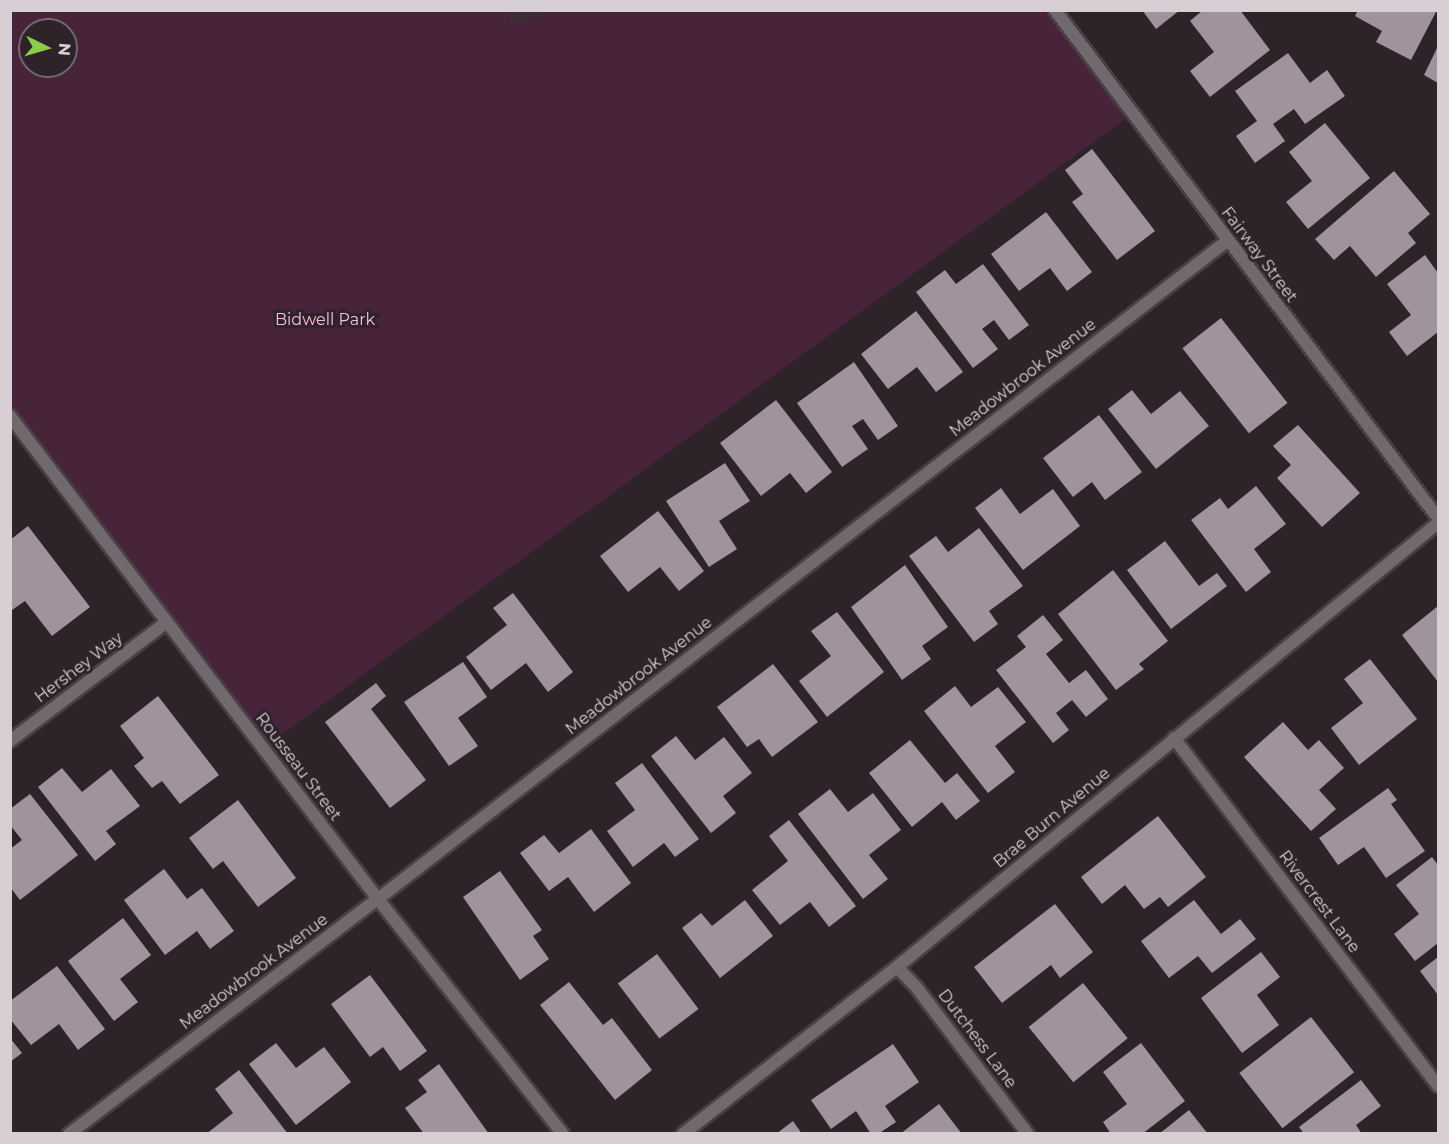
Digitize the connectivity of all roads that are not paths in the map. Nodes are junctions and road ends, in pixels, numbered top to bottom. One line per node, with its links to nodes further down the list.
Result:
1 (1055, 10): 2 (street, Fairway Street)
2 (1227, 241): 4 (street, Fairway Street); 9 (street, Meadowbrook Avenue)
3 (10, 416): 6 (street, Rousseau Street)
4 (1438, 518)
5 (1438, 523): 7 (street, Brae Burn Avenue)
6 (167, 622): 8 (street, Hershey Way); 9 (street, Rousseau Street)
7 (1174, 738): 10 (street, Brae Burn Avenue); 11 (street, Rivercrest Lane)
8 (10, 741)
9 (378, 899): 12 (street, Meadowbrook Avenue); 13 (street, Rousseau Street)
10 (897, 967): 14 (street, Brae Burn Avenue); 15 (street, Dutchess Lane)
11 (1438, 1086)
12 (69, 1134)
13 (563, 1134)
14 (683, 1134)
15 (1028, 1134)

